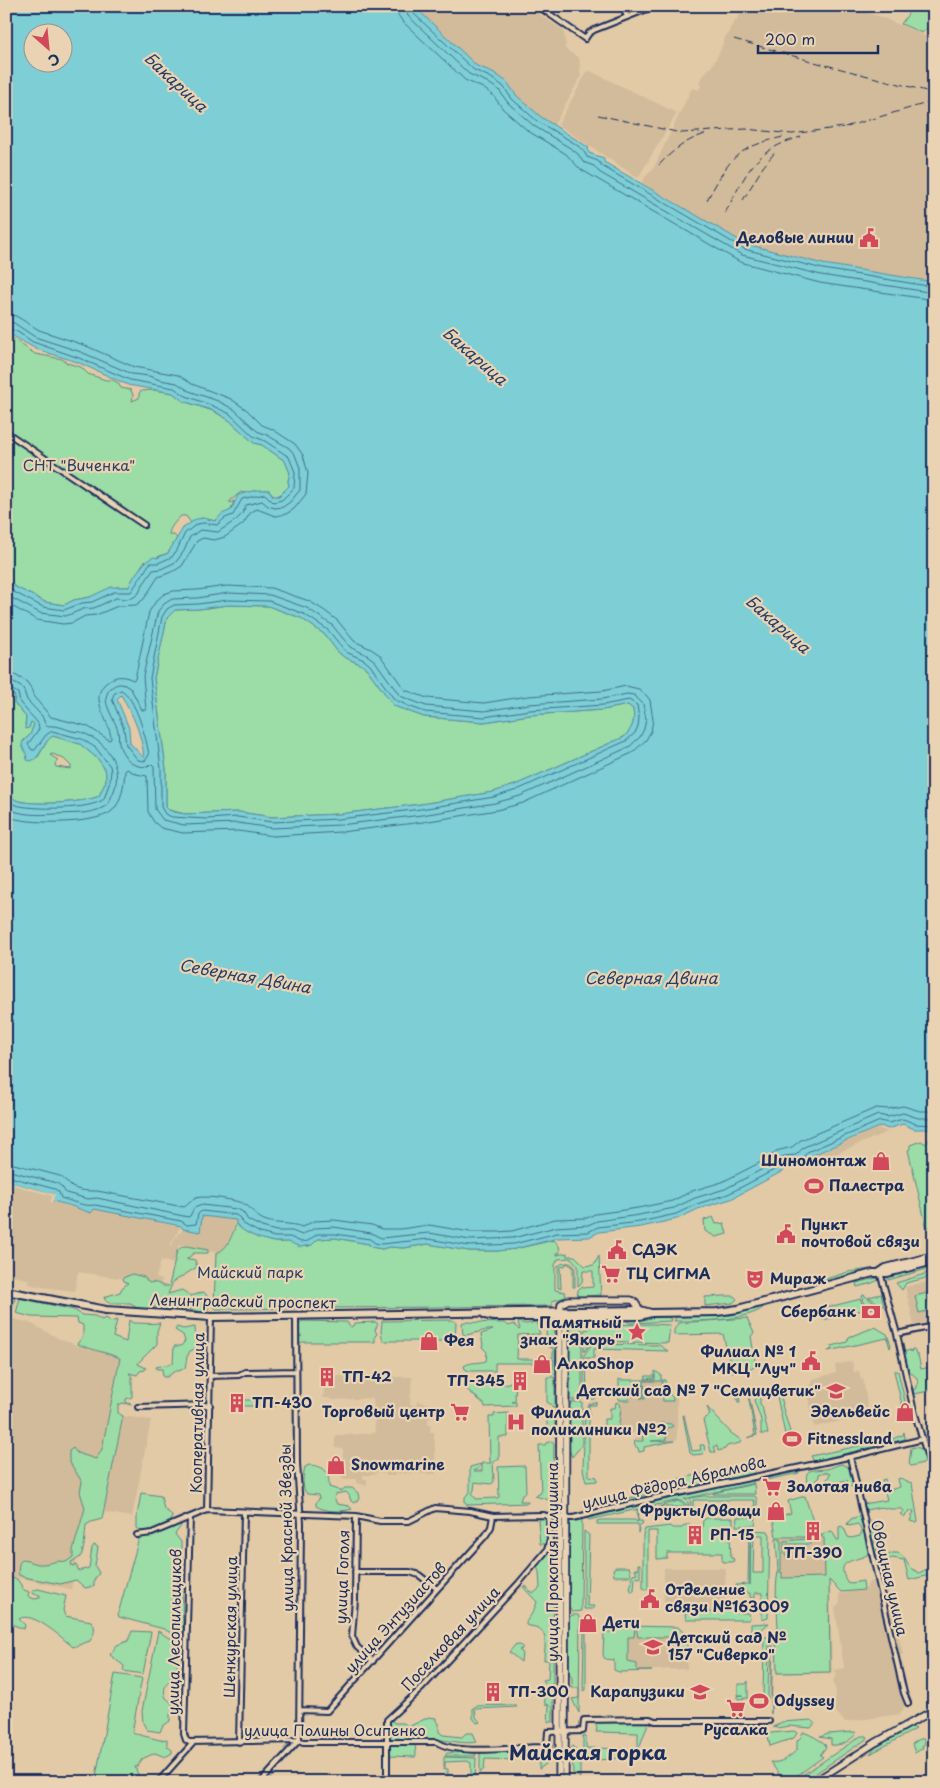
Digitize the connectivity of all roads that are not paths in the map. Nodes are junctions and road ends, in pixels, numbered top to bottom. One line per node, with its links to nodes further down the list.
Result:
1 (538, 6): 6 (street)
2 (623, 6): 6 (street)
3 (655, 6): 6 (street)
4 (926, 6): 5 (street)
5 (934, 13)
6 (628, 17)
7 (6, 432): 8 (street)
8 (144, 525)
9 (934, 1256): 11 (main road, Ленинградский проспект)
10 (934, 1261): 11 (main road, Ленинградский проспект)
11 (880, 1272): 14 (main road, Ленинградский проспект); 19 (street)
12 (6, 1291): 17 (main road, Ленинградский проспект)
13 (640, 1310): 14 (main road, Ленинградский проспект); 15 (main road, Ленинградский проспект); 15 (main road)
14 (651, 1313): 15 (main road, Ленинградский проспект)
15 (563, 1314): 16 (main road, Ленинградский проспект); 34 (main road, улица Прокопия Галушина)
16 (296, 1316): 17 (main road, Ленинградский проспект); 20 (street, улица Красной Звезды)
17 (211, 1317): 21 (street, Кооперативная улица)
18 (934, 1326): 19 (street)
19 (897, 1334): 24 (street)
20 (296, 1372): 21 (street); 29 (street, улица Красной Звезды)
21 (210, 1376): 22 (street, Кооперативная улица)
22 (210, 1405): 23 (street); 27 (street, Кооперативная улица)
23 (138, 1408)
24 (923, 1439): 25 (street, улица Фёдора Абрамова); 26 (street)
25 (850, 1457): 34 (street, улица Фёдора Абрамова); 39 (street, Овощная улица)
26 (934, 1479)
27 (207, 1510): 28 (street, улица Фёдора Абрамова); 32 (street, улица Фёдора Абрамова)
28 (244, 1513): 29 (street, улица Фёдора Абрамова); 45 (street, Шенкурская улица)
29 (300, 1514): 30 (street, улица Фёдора Абрамова); 40 (street, улица Красной Звезды)
30 (356, 1516): 31 (street, улица Фёдора Абрамова); 36 (street, улица Гоголя)
31 (493, 1516): 33 (street, улица Фёдора Абрамова); 37 (street, улица Энтузиастов)
32 (190, 1517): 35 (street, улица Фёдора Абрамова); 46 (street, улица Лесопильщиков)
33 (549, 1517): 34 (street, улица Фёдора Абрамова); 47 (street, Поселковая улица)
34 (563, 1517): 43 (main road, улица Прокопия Галушина)
35 (136, 1535)
36 (355, 1572): 37 (street); 38 (street, улица Гоголя)
37 (437, 1589): 38 (street, улица Энтузиастов)
38 (373, 1661): 40 (street, улица Энтузиастов)
39 (908, 1703)
40 (300, 1710): 44 (street, улица Красной Звезды)
41 (934, 1710): 53 (main road)
42 (769, 1721): 43 (street)
43 (562, 1732): 47 (street, улица Полины Осипенко); 51 (main road, улица Прокопия Галушина); 52 (main road, улица Прокопия Галушина)
44 (299, 1740): 45 (street, улица Полины Осипенко); 47 (street, улица Полины Осипенко); 49 (street)
45 (239, 1742): 46 (street, улица Полины Осипенко)
46 (193, 1743): 48 (street)
47 (386, 1743): 50 (street, Поселковая улица)
48 (158, 1782)
49 (261, 1782)
50 (387, 1782)
51 (559, 1782)
52 (565, 1782)
53 (814, 1782)

